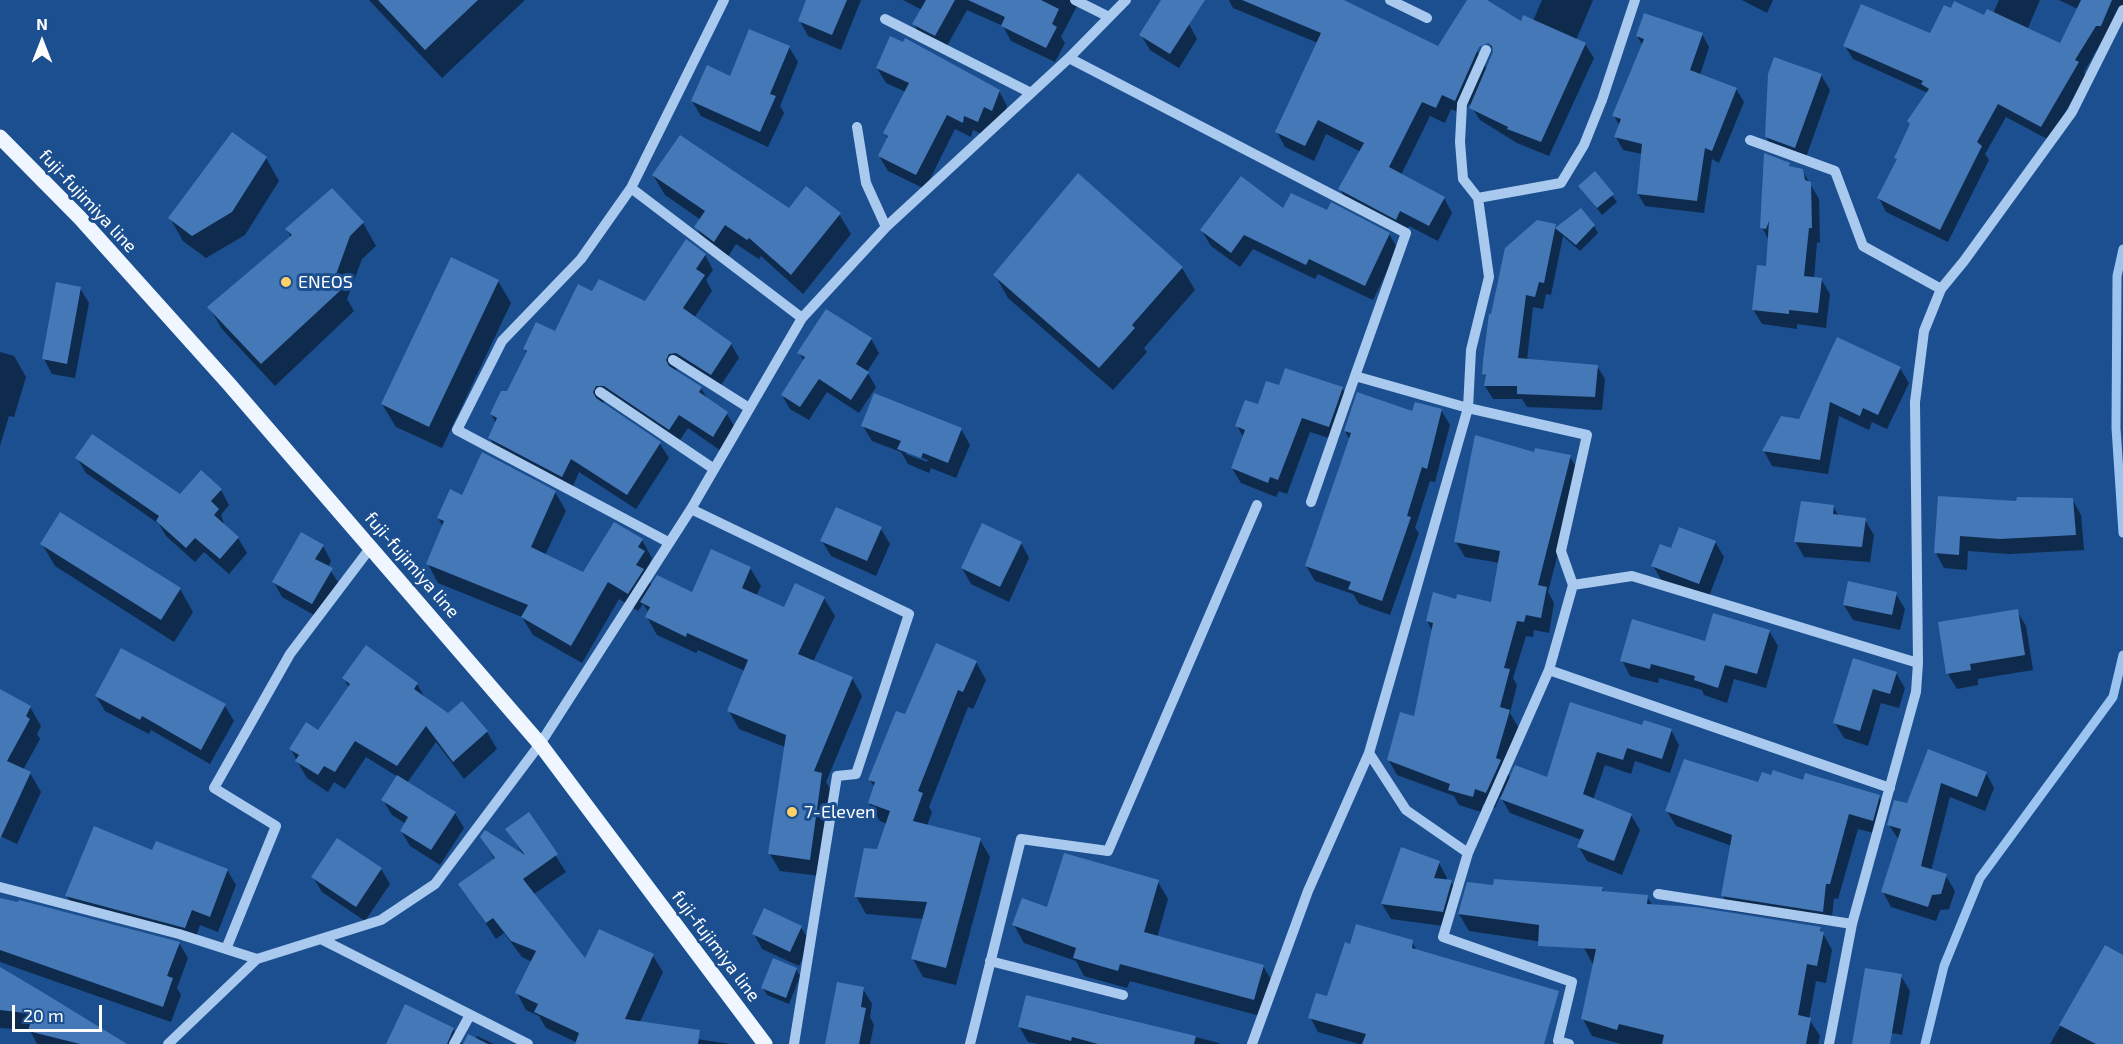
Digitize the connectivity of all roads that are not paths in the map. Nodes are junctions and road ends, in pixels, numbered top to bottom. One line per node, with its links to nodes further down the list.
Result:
1 (724, 0): 16 (street)
2 (1074, 0): 7 (street)
3 (1126, 0): 7 (street)
4 (1390, 0): 8 (street)
5 (1635, 0): 17 (street)
6 (2123, 10): 19 (street)
7 (1109, 17): 11 (street)
8 (1427, 18)
9 (885, 19): 12 (street)
10 (1486, 50): 17 (street)
11 (1070, 58): 12 (street); 22 (street)
12 (1031, 93): 18 (street)
13 (857, 127): 18 (street)
14 (0, 136): 31 (main road, fuji-fujimiya line)
15 (1750, 140): 19 (street)
16 (631, 188): 20 (street); 30 (street)
17 (1478, 198): 25 (street)
18 (886, 227): 20 (street)
19 (1941, 289): 33 (street)
20 (802, 318): 24 (street)
21 (673, 360): 24 (street)
22 (1355, 376): 25 (street); 27 (street)
23 (600, 392): 26 (street)
24 (749, 408): 26 (street)
25 (1468, 408): 32 (street); 36 (street)
26 (714, 469): 29 (street)
27 (1311, 502)
28 (1257, 505): 45 (street)
29 (691, 509): 30 (street); 53 (street)
30 (668, 542): 35 (street)
31 (371, 547): 35 (main road, fuji-fujimiya line); 43 (street)
32 (1573, 585): 33 (street); 34 (street)
33 (1918, 663): 37 (street)
34 (1549, 670): 37 (street); 38 (street)
35 (540, 744): 42 (street); 52 (main road, fuji-fujimiya line)
36 (1370, 753): 38 (street); 55 (street)
37 (1890, 788): 41 (street)
38 (1468, 853): 48 (street)
39 (0, 887): 43 (street)
40 (1658, 894): 41 (street)
41 (1852, 924): 56 (street)
42 (321, 939): 44 (street); 47 (street)
43 (226, 950): 44 (street)
44 (258, 959): 49 (street)
45 (990, 961): 46 (street); 54 (street)
46 (1123, 996)
47 (470, 1014): 50 (street); 51 (street)
48 (1562, 1043)
49 (168, 1044)
50 (454, 1044)
51 (528, 1044)
52 (765, 1044)
53 (794, 1044)
54 (970, 1044)
55 (1252, 1044)
56 (1829, 1044)

